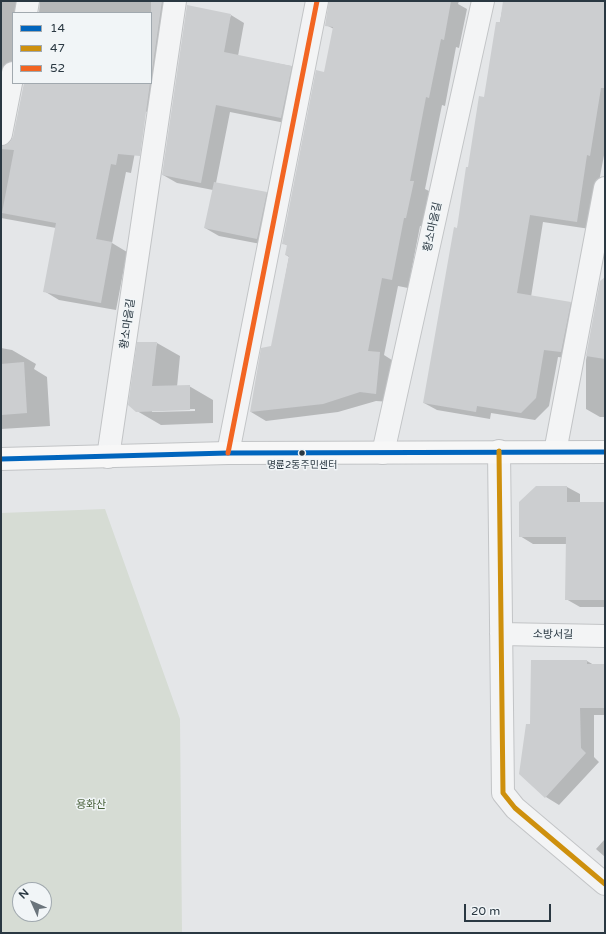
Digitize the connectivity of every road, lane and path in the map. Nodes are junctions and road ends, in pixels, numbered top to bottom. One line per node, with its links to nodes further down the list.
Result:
1 (28, 1): 5 (street)
2 (175, 1): 15 (street, 황소마을길)
3 (317, 1): 13 (street)
4 (483, 1): 14 (street, 황소마을길)
5 (26, 12)
6 (8, 78): 7 (street)
7 (1, 134)
8 (605, 188): 9 (street)
9 (598, 256): 11 (street)
10 (499, 451): 11 (street); 14 (street); 17 (street)
11 (555, 452): 12 (street)
12 (605, 452)
13 (228, 453): 14 (street); 15 (street)
14 (384, 453)
15 (108, 457): 16 (street)
16 (1, 459)
17 (501, 634): 18 (street, 소방서길); 19 (street)
18 (605, 636)
19 (605, 884)

